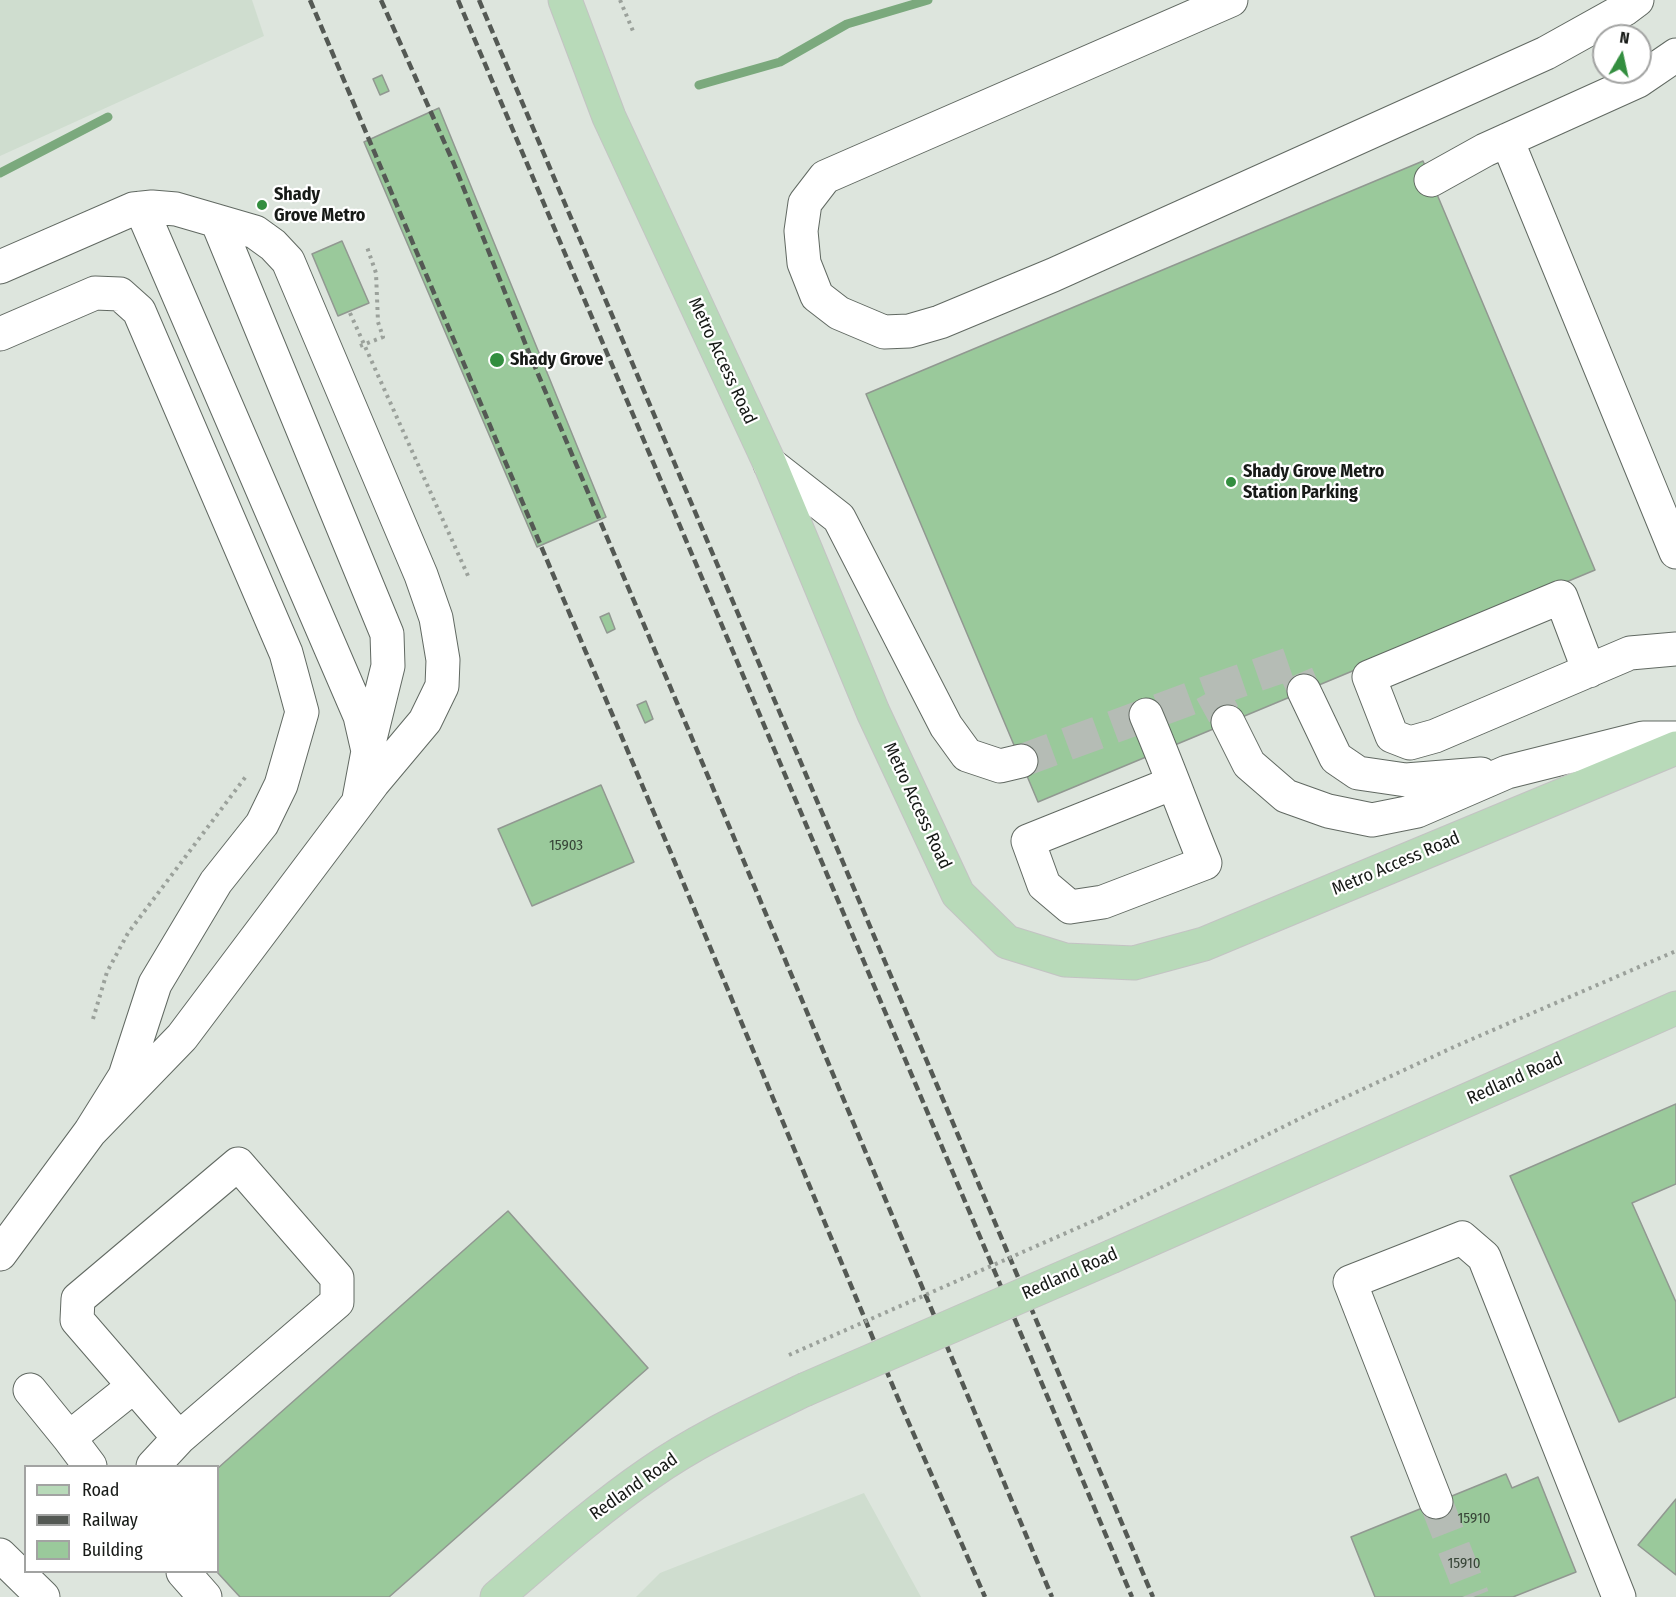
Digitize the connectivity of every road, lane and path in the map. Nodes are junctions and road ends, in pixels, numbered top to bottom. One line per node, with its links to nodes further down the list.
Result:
1 (565, 0): 16 (main road, Metro Access Road)
2 (620, 0): 5 (path)
3 (1231, 0): 4 (street)
4 (1637, 0)
5 (633, 31)
6 (1676, 55): 7 (street)
7 (1507, 140): 8 (street); 17 (street)
8 (1431, 180)
9 (141, 208): 10 (street); 12 (street); 26 (street)
10 (217, 221): 26 (street); 31 (street)
11 (367, 247): 15 (path)
12 (0, 267)
13 (350, 313): 15 (path)
14 (0, 334): 35 (street)
15 (365, 344): 18 (path)
16 (770, 464): 25 (main road, Metro Access Road); 27 (street)
17 (1676, 552)
18 (469, 578)
19 (1676, 649): 20 (street)
20 (1589, 671): 20 (street)
21 (1304, 691): 29 (street)
22 (1146, 715): 30 (street)
23 (1228, 722): 29 (street)
24 (1676, 738): 29 (street)
25 (1676, 747)
26 (368, 751): 31 (street)
27 (1021, 761)
28 (254, 767): 34 (path)
29 (1507, 772)
30 (1173, 783): 30 (street)
31 (358, 804): 35 (street)
32 (1676, 951): 37 (path, bridge)
33 (1676, 1008): 49 (main road, Redland Road, bridge)
34 (93, 1019)
35 (90, 1132): 36 (street)
36 (0, 1254)
37 (789, 1355)
38 (135, 1386): 40 (street); 41 (street); 41 (street)
39 (30, 1390): 40 (street)
40 (69, 1438): 42 (street)
41 (179, 1438): 43 (street)
42 (89, 1465)
43 (155, 1465)
44 (1436, 1502): 50 (street)
45 (1, 1558): 47 (street)
46 (184, 1573): 48 (street)
47 (38, 1584)
48 (205, 1597)
49 (497, 1597)
50 (1619, 1597)

